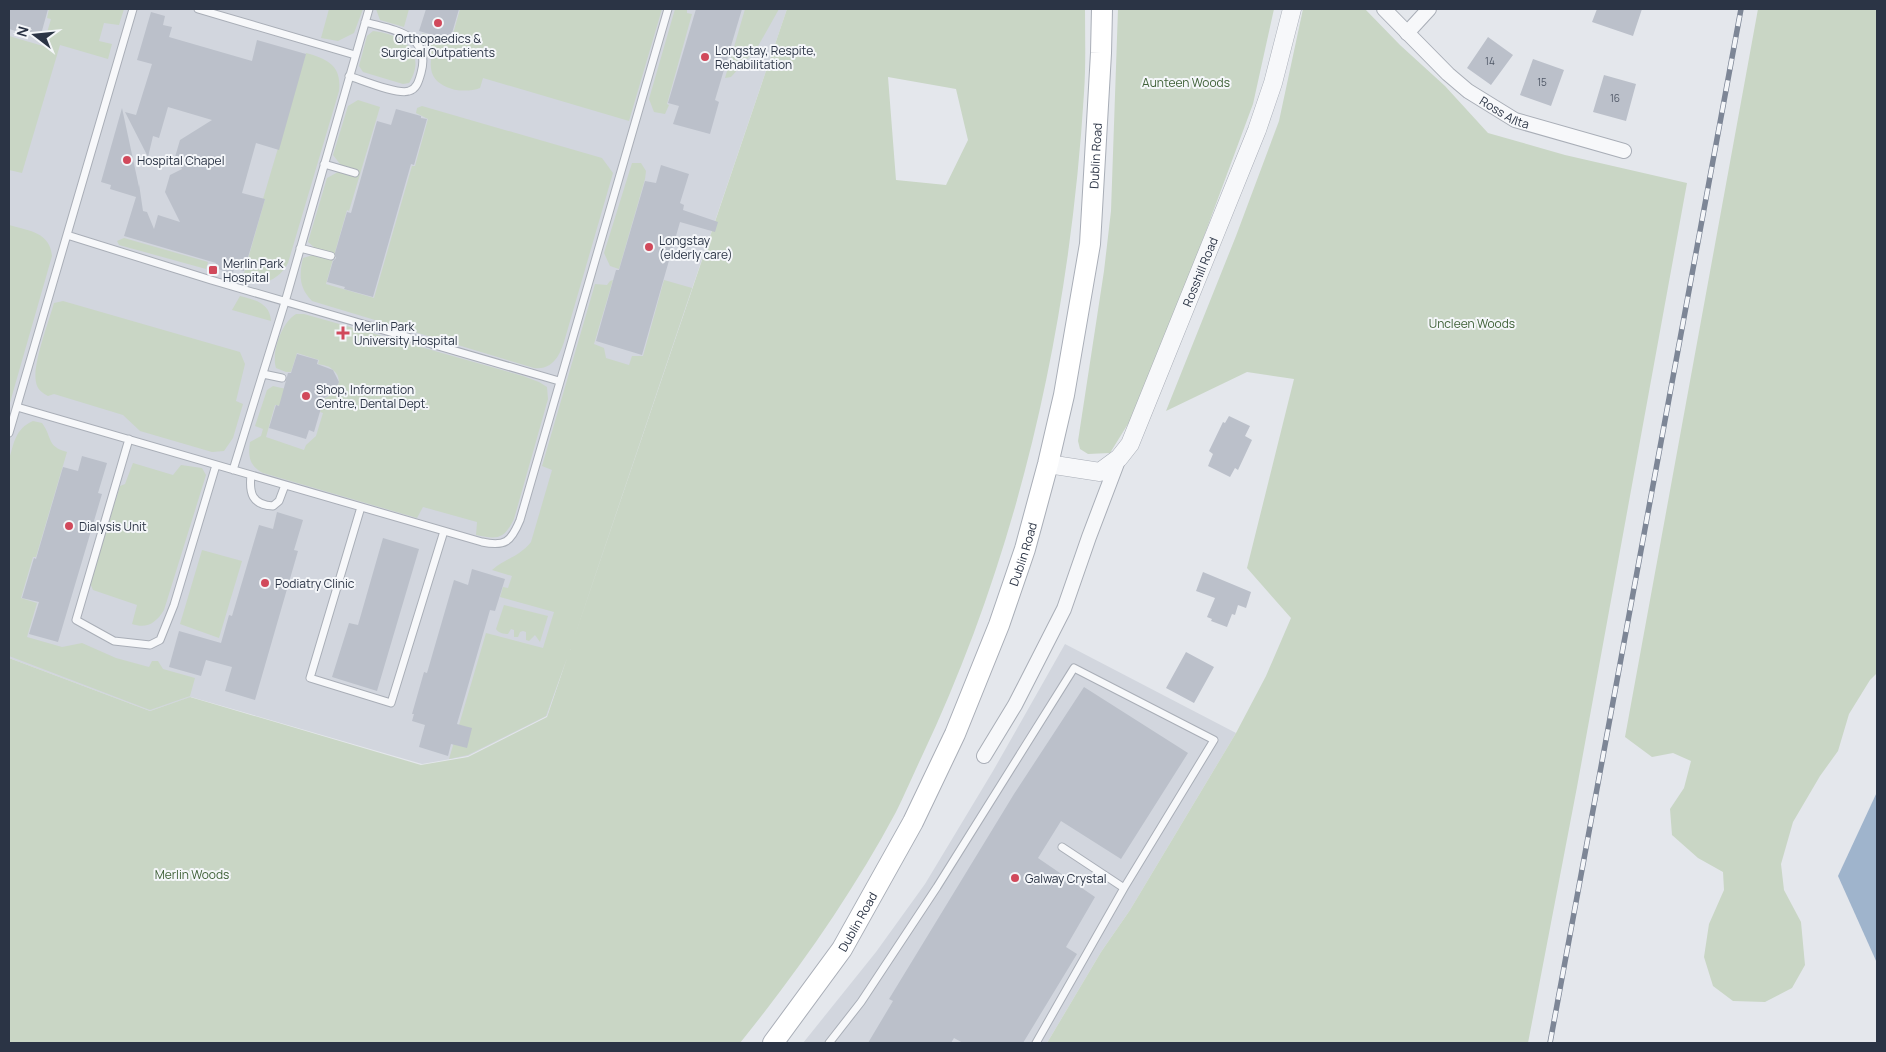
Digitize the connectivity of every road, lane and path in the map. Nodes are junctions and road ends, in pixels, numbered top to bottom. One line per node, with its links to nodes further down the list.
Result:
1 (133, 9): 16 (lane)
2 (198, 9): 11 (lane)
3 (369, 9): 9 (lane)
4 (668, 9): 22 (lane)
5 (1102, 9): 27 (main road, Dublin Road)
6 (1292, 9): 26 (street, Rosshill Road)
7 (1384, 9): 10 (street, Ross Allta)
8 (1429, 9): 10 (street)
9 (365, 22): 11 (lane); 12 (lane)
10 (1407, 33): 13 (street, Ross Allta)
11 (355, 55): 12 (lane)
12 (349, 76): 14 (lane)
13 (1624, 151)
14 (324, 164): 15 (lane); 17 (lane)
15 (355, 173)
16 (67, 235): 19 (lane); 23 (lane)
17 (300, 248): 18 (lane); 19 (lane)
18 (331, 256)
19 (285, 302): 20 (lane); 22 (lane)
20 (263, 374): 21 (lane); 29 (lane)
21 (282, 378)
22 (559, 381): 33 (lane)
23 (17, 407): 24 (lane); 25 (lane)
24 (9, 433)
25 (129, 439): 28 (lane); 28 (lane)
26 (1119, 458): 27 (street, Rosshill Road); 34 (street)
27 (1048, 464): 37 (main road, Dublin Road)
28 (216, 465): 29 (lane)
29 (233, 470): 30 (lane)
30 (251, 475): 31 (lane); 31 (lane)
31 (285, 485): 32 (lane)
32 (361, 507): 33 (lane); 33 (lane)
33 (444, 531)
34 (984, 756)
35 (1062, 847): 36 (lane)
36 (1124, 888): 38 (lane); 39 (lane)
37 (773, 1043)
38 (829, 1043)
39 (1036, 1043)

